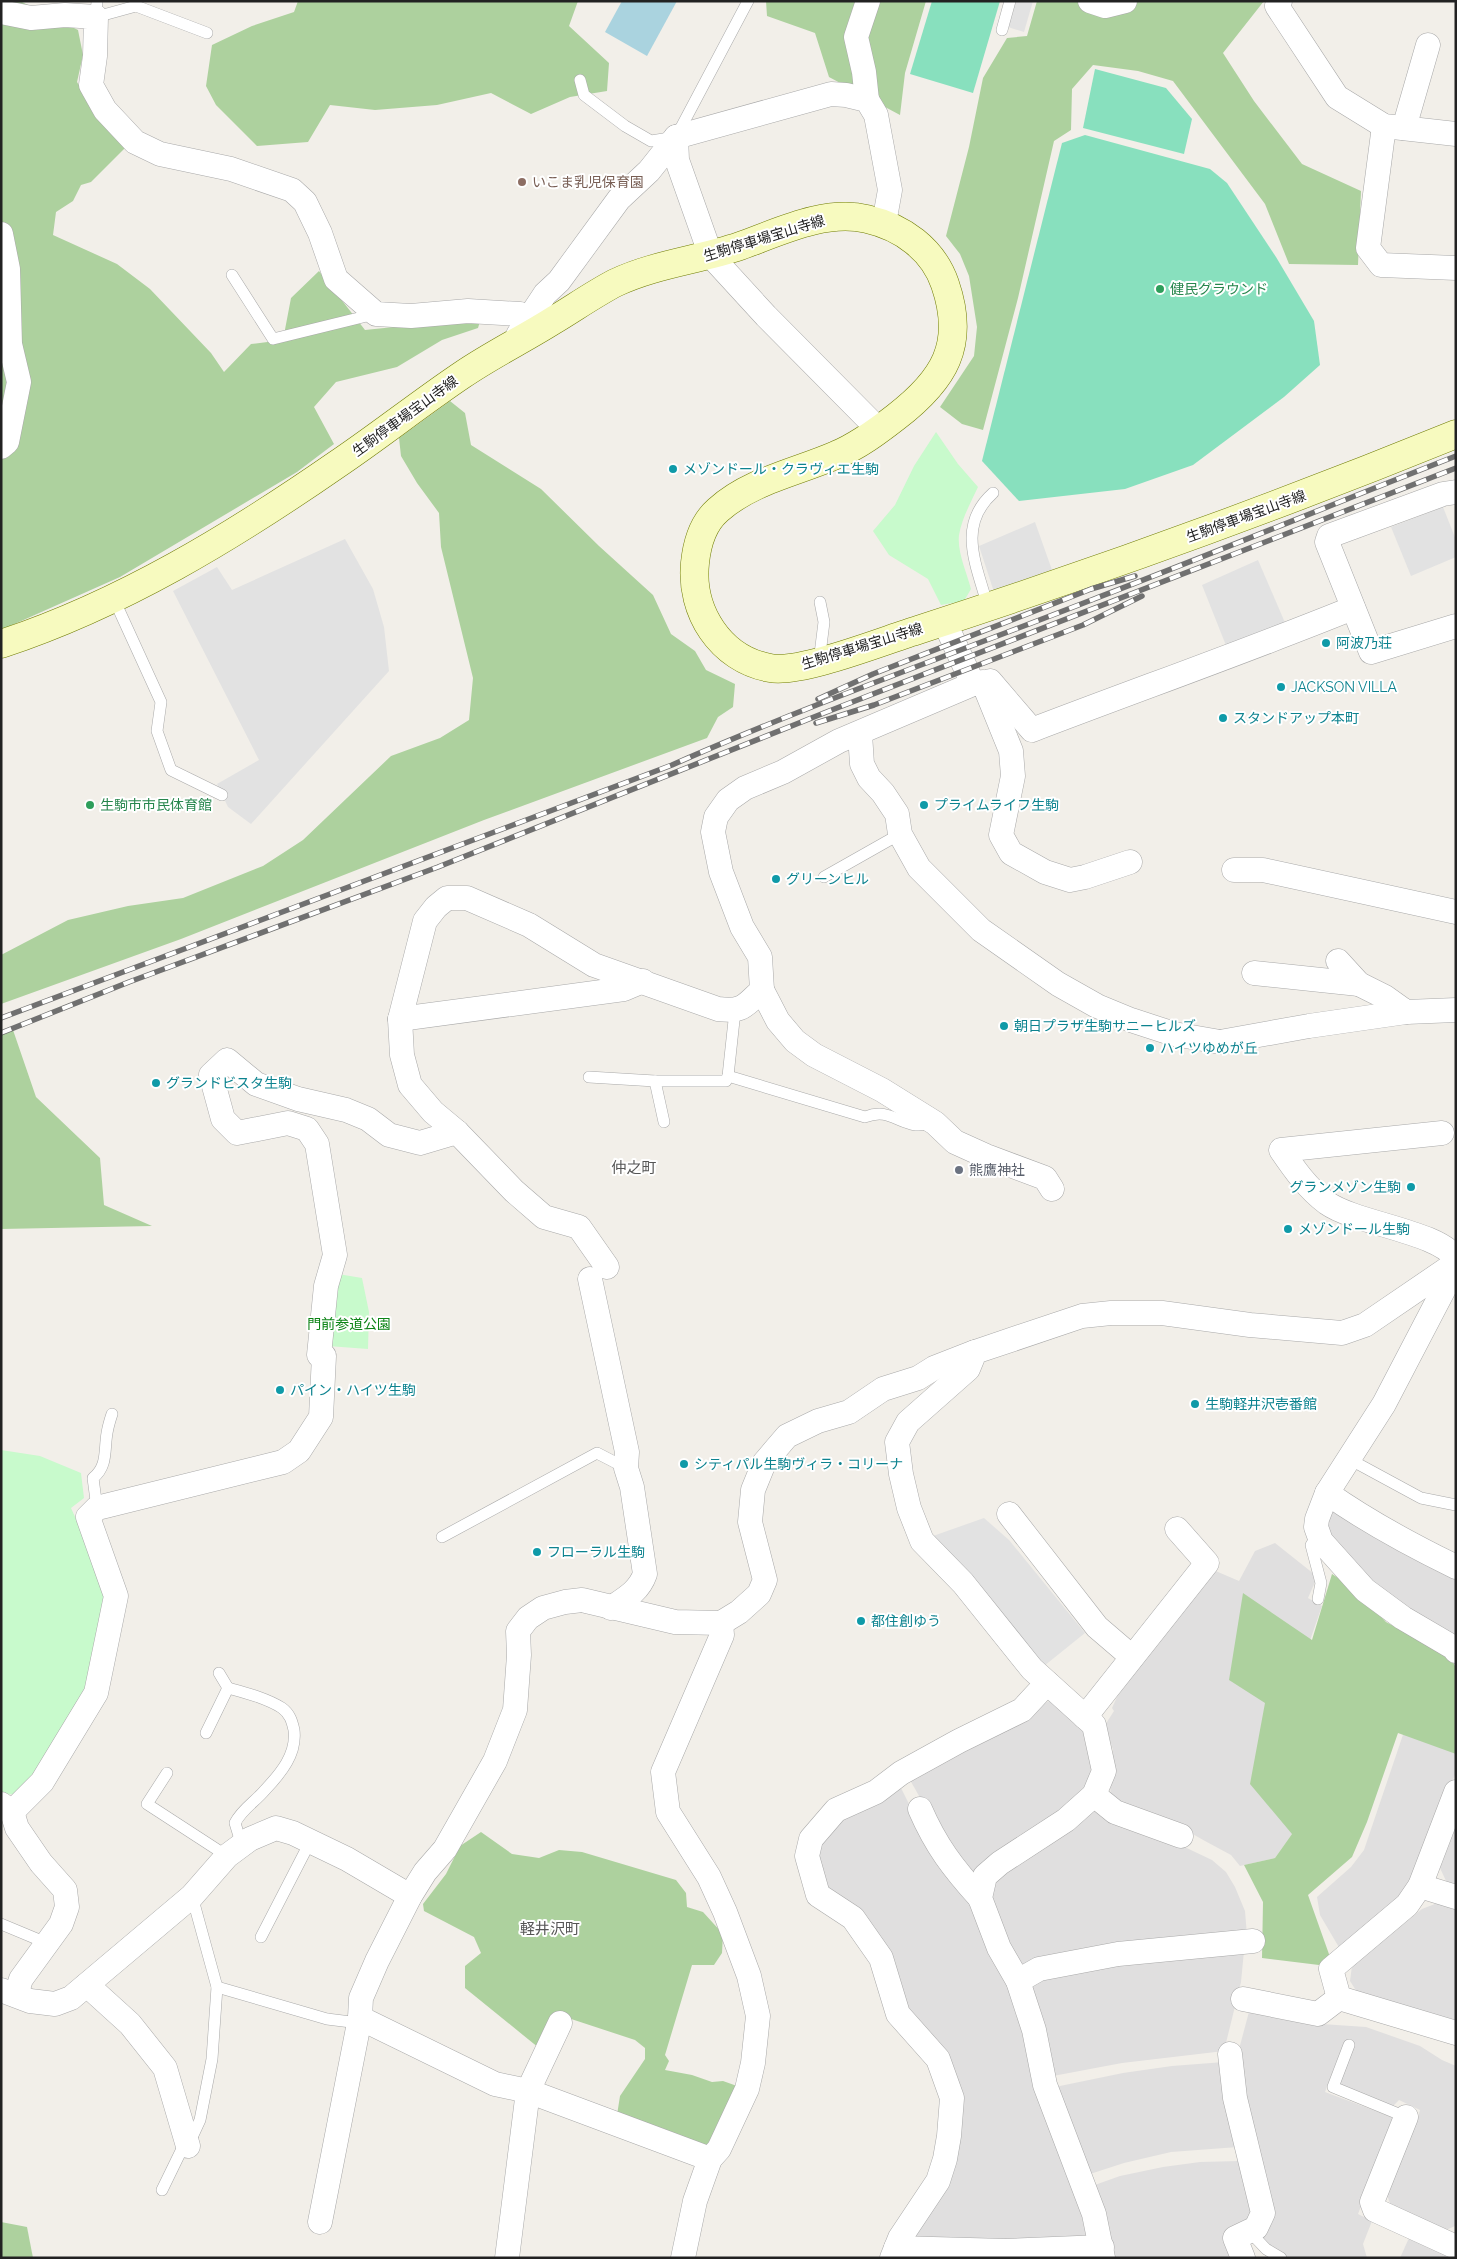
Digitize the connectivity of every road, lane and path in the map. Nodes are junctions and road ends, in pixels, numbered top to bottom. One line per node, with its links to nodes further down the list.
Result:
1 (748, 1): 16 (lane)
2 (868, 1): 13 (street)
3 (1010, 1): 9 (lane)
4 (1090, 1): 5 (street)
5 (1125, 1)
6 (1280, 1): 14 (street)
7 (97, 9): 8 (street); 10 (lane); 22 (street)
8 (1, 12)
9 (1002, 30)
10 (208, 33)
11 (1428, 45): 14 (street)
12 (580, 80): 16 (lane)
13 (867, 100): 16 (street); 17 (street)
14 (1394, 127): 15 (street); 20 (street)
15 (1456, 134)
16 (676, 137): 19 (street); 23 (street)
17 (884, 223): 19 (main road, 生駒停車場宝山寺線); 25 (main road, 生駒停車場宝山寺線)
18 (1, 234): 27 (street)
19 (711, 256): 24 (main road, 生駒停車場宝山寺線); 25 (street)
20 (1456, 268)
21 (232, 275): 22 (lane)
22 (376, 314): 23 (street)
23 (526, 321): 24 (street)
24 (510, 347): 30 (main road, 生駒停車場宝山寺線)
25 (879, 430): 37 (main road, 生駒停車場宝山寺線)
26 (1456, 434): 32 (main road, 生駒停車場宝山寺線)
27 (1, 447)
28 (1456, 492): 33 (street)
29 (993, 493): 32 (lane)
30 (113, 597): 36 (main road, 生駒停車場宝山寺線); 40 (lane)
31 (820, 602): 37 (lane)
32 (989, 608): 34 (main road, 生駒停車場宝山寺線)
33 (1353, 608): 35 (street); 38 (street)
34 (944, 621): 37 (main road, 生駒停車場宝山寺線); 38 (street)
35 (1456, 626)
36 (1, 644)
37 (819, 662)
38 (978, 683): 39 (street); 42 (street)
39 (860, 734): 41 (street); 50 (street)
40 (222, 795)
41 (900, 834): 44 (lane); 53 (street)
42 (1130, 862)
43 (1234, 870): 45 (street)
44 (824, 877)
45 (1456, 912)
46 (1338, 961): 49 (street)
47 (1254, 973): 49 (street)
48 (643, 981): 52 (street); 54 (street); 54 (street)
49 (1359, 984): 53 (street)
50 (762, 990): 52 (street); 59 (street)
51 (1456, 1010): 53 (street)
52 (735, 1011): 55 (lane)
53 (1406, 1012)
54 (400, 1019): 60 (street)
55 (728, 1076): 57 (lane); 59 (lane)
56 (589, 1077): 57 (lane)
57 (656, 1081): 58 (lane)
58 (664, 1122)
59 (936, 1123): 62 (street)
60 (457, 1132): 68 (street); 71 (street)
61 (1442, 1133): 63 (street)
62 (1052, 1189)
63 (1456, 1259)
64 (1456, 1265): 65 (street); 67 (street)
65 (975, 1352): 79 (street); 83 (street)
66 (112, 1414): 71 (lane)
67 (1349, 1458): 69 (street); 70 (lane)
68 (626, 1468): 75 (lane); 78 (street)
69 (1327, 1493): 74 (street); 76 (street)
70 (1456, 1505)
71 (97, 1508): 90 (street)
72 (1009, 1514): 81 (street)
73 (1177, 1529): 81 (street)
74 (1318, 1534): 77 (lane); 80 (street)
75 (442, 1537)
76 (1456, 1567)
77 (1318, 1599)
78 (612, 1608): 79 (street); 97 (street)
79 (721, 1624): 118 (street)
80 (1456, 1651)
81 (1132, 1657): 85 (street)
82 (219, 1673): 84 (lane)
83 (1047, 1683): 85 (street); 124 (street)
84 (228, 1688): 86 (lane); 94 (lane)
85 (1085, 1717): 89 (street)
86 (206, 1733)
87 (167, 1773): 94 (lane)
88 (1456, 1792): 95 (street)
89 (1094, 1794): 92 (street); 99 (street)
90 (7, 1808): 103 (street)
91 (920, 1809): 99 (street)
92 (1182, 1836)
93 (310, 1842): 94 (street); 97 (street); 101 (lane)
94 (234, 1851): 96 (street)
95 (1420, 1886): 98 (street); 108 (street)
96 (192, 1896): 105 (street); 106 (lane)
97 (410, 1896): 110 (street)
98 (1456, 1897)
99 (980, 1898): 104 (street)
100 (1, 1924): 103 (lane)
101 (261, 1937)
102 (1253, 1941): 104 (street)
103 (45, 1946): 107 (street)
104 (1018, 1981): 123 (street)
105 (87, 1985): 107 (street); 117 (street)
106 (216, 1986): 110 (lane); 117 (lane)
107 (8, 1993)
108 (1338, 1998): 109 (street); 112 (street)
109 (1244, 1999)
110 (359, 2020): 115 (street); 120 (street)
111 (560, 2023): 115 (street)
112 (1456, 2033)
113 (1349, 2045): 116 (lane)
114 (1230, 2054): 121 (street)
115 (528, 2091): 118 (street); 125 (street)
116 (1406, 2117): 122 (street)
117 (188, 2146): 119 (lane)
118 (710, 2159): 126 (street)
119 (162, 2190)
120 (320, 2222)
121 (1249, 2231): 127 (street); 128 (lane)
122 (1456, 2247)
123 (1103, 2252): 124 (street)
124 (894, 2253)
125 (507, 2258)
126 (684, 2258)
127 (1243, 2258)
128 (1281, 2258)

